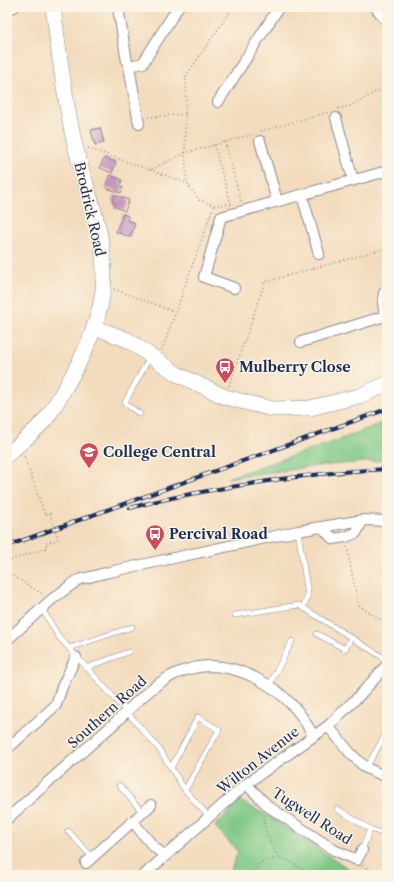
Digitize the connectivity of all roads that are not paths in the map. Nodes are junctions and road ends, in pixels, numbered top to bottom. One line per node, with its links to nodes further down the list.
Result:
1 (14, 7): 7 (street)
2 (53, 7): 22 (street, Brodrick Road)
3 (118, 7): 9 (street)
4 (178, 7): 9 (street)
5 (279, 7): 10 (street)
6 (375, 7): 8 (street)
7 (7, 8)
8 (387, 21)
9 (129, 66): 12 (street)
10 (218, 102)
11 (336, 118): 15 (street)
12 (139, 121)
13 (260, 141): 17 (street)
14 (386, 173): 15 (street)
15 (353, 180): 16 (street)
16 (302, 195): 17 (street); 18 (street)
17 (277, 201): 19 (street)
18 (319, 254)
19 (234, 288)
20 (387, 290): 21 (street)
21 (386, 320): 23 (street)
22 (94, 327): 24 (street); 27 (street, Brodrick Road)
23 (301, 342)
24 (155, 359): 25 (street); 26 (lane)
25 (387, 384)
26 (140, 414)
27 (7, 455)
28 (364, 520): 29 (street); 30 (street); 30 (street)
29 (387, 521)
30 (322, 527): 31 (street)
31 (298, 531): 32 (lane); 33 (street)
32 (303, 608): 34 (lane); 37 (lane)
33 (42, 609): 38 (street); 40 (lane)
34 (235, 615)
35 (132, 627): 40 (lane)
36 (317, 634): 37 (lane)
37 (351, 638): 43 (lane)
38 (7, 640)
39 (292, 641): 46 (lane)
40 (69, 648): 42 (lane)
41 (128, 652): 45 (lane)
42 (76, 657): 45 (lane); 51 (street)
43 (387, 660)
44 (387, 666): 48 (street, Wilton Avenue)
45 (86, 668): 47 (lane)
46 (269, 686): 47 (street, Southern Road); 50 (street, Southern Road)
47 (127, 712): 52 (lane); 62 (street, Southern Road)
48 (328, 726): 50 (street, Wilton Avenue); 53 (street)
49 (387, 732): 53 (lane)
50 (313, 735): 55 (street, Wilton Avenue)
51 (7, 749)
52 (171, 768): 57 (lane); 57 (lane)
53 (366, 768): 54 (street)
54 (387, 777)
55 (246, 784): 61 (street, Wilton Avenue); 67 (street, Tugwell Road)
56 (119, 786): 60 (lane)
57 (185, 790): 61 (lane)
58 (151, 806): 60 (street)
59 (337, 809): 64 (lane)
60 (143, 813): 63 (street)
61 (210, 817): 68 (street, Wilton Avenue)
62 (7, 819)
63 (133, 822): 68 (street); 69 (street)
64 (370, 828): 66 (lane); 67 (lane)
65 (68, 832): 69 (lane)
66 (387, 836)
67 (362, 850)
68 (165, 856): 70 (street, Wilton Avenue)
69 (89, 860)
70 (144, 875)

